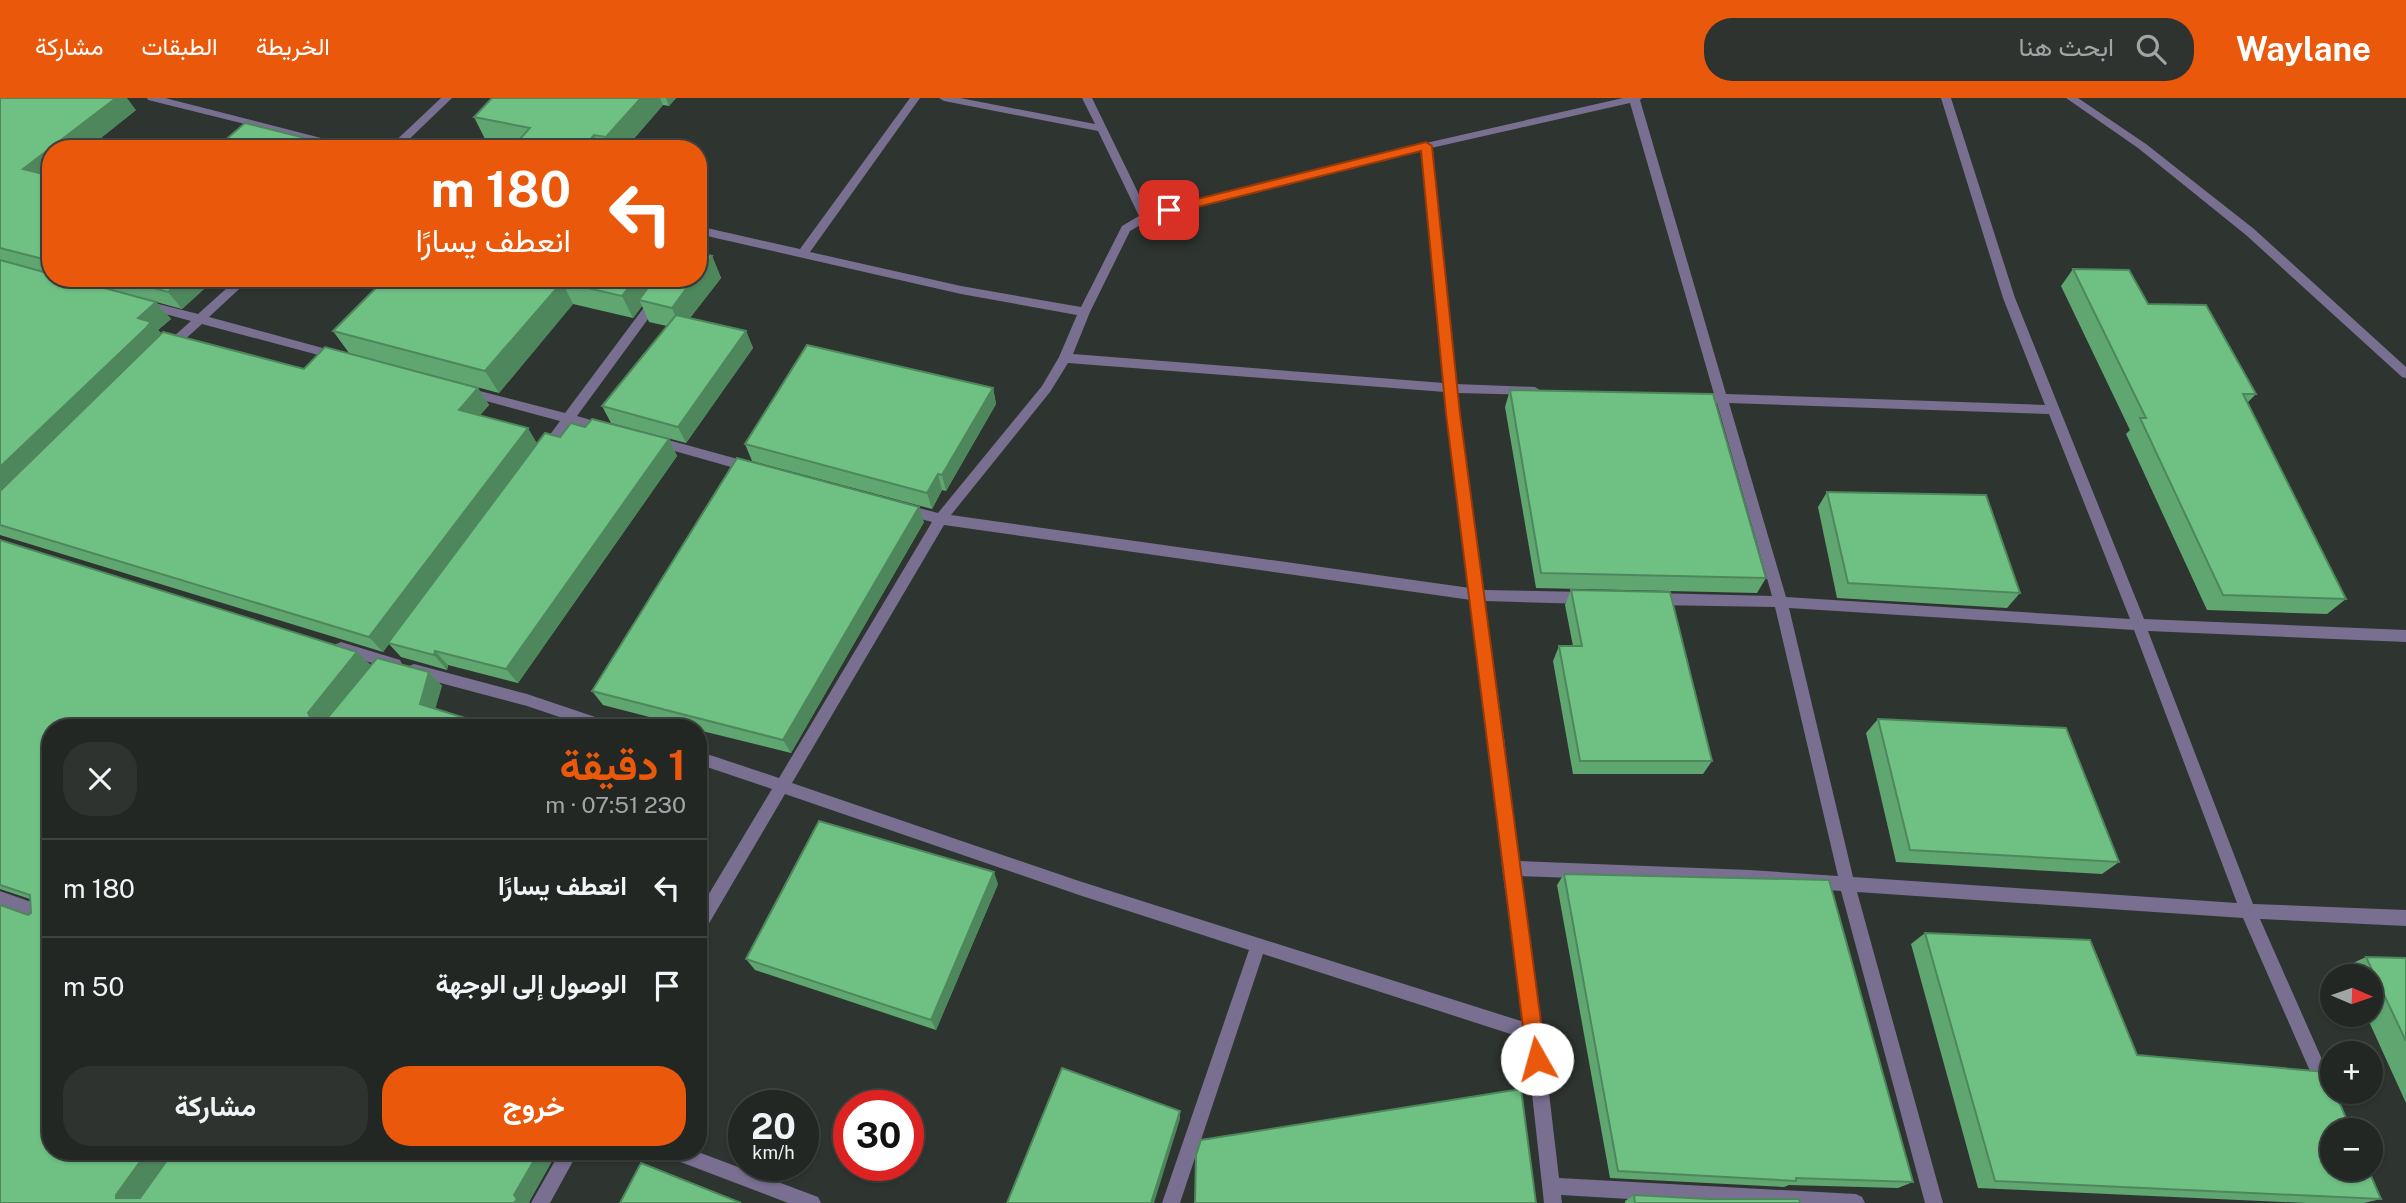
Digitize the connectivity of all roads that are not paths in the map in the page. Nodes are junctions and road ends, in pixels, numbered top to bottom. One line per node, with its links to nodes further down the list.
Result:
1 (152, 98): 10 (street)
2 (447, 98): 11 (street)
3 (915, 98): 15 (street)
4 (944, 98): 9 (street)
5 (1087, 98): 9 (street)
6 (1635, 98): 12 (street); 29 (street)
7 (1946, 98): 30 (street)
8 (2071, 98): 24 (street)
9 (1103, 130): 13 (street)
10 (322, 140)
11 (402, 140)
12 (1426, 146): 13 (street); 26 (street)
13 (1145, 217): 19 (street)
14 (707, 236): 15 (street)
15 (803, 253): 19 (street)
16 (234, 287): 20 (street)
17 (665, 287): 31 (street)
18 (132, 301): 20 (street)
19 (1084, 312): 22 (street)
20 (198, 319): 21 (street); 23 (street)
21 (159, 358)
22 (1065, 358): 26 (street); 37 (street)
23 (356, 362)
24 (2406, 374)
25 (449, 387): 31 (street)
26 (1451, 387): 27 (street); 38 (street)
27 (1545, 391)
28 (1694, 398): 29 (street)
29 (1721, 399): 30 (street); 41 (street)
30 (2054, 411): 42 (street)
31 (568, 419): 32 (street); 34 (street)
32 (611, 430)
33 (637, 437): 35 (street)
34 (535, 463)
35 (769, 472)
36 (888, 505): 37 (street)
37 (941, 519): 38 (street); 47 (street)
38 (1477, 595): 39 (street); 48 (street)
39 (1602, 598)
40 (1643, 599): 41 (street)
41 (1782, 602): 42 (street); 49 (street)
42 (2139, 625): 43 (street); 52 (street)
43 (2406, 636)
44 (333, 646): 45 (street)
45 (584, 719)
46 (707, 760): 47 (street)
47 (781, 784): 51 (street); 55 (street)
48 (1510, 868): 49 (street); 56 (street)
49 (1847, 883): 52 (street); 65 (street)
50 (0, 898): 53 (street)
51 (707, 911)
52 (2248, 911): 54 (street); 57 (street)
53 (42, 914)
54 (2406, 918)
55 (1258, 946): 56 (street); 63 (street)
56 (1534, 1033): 60 (street)
57 (2334, 1106)
58 (564, 1160): 61 (street)
59 (697, 1160): 62 (street)
60 (1552, 1194): 64 (street)
61 (540, 1203)
62 (812, 1203)
63 (1171, 1203)
64 (1856, 1203)
65 (1934, 1203)

